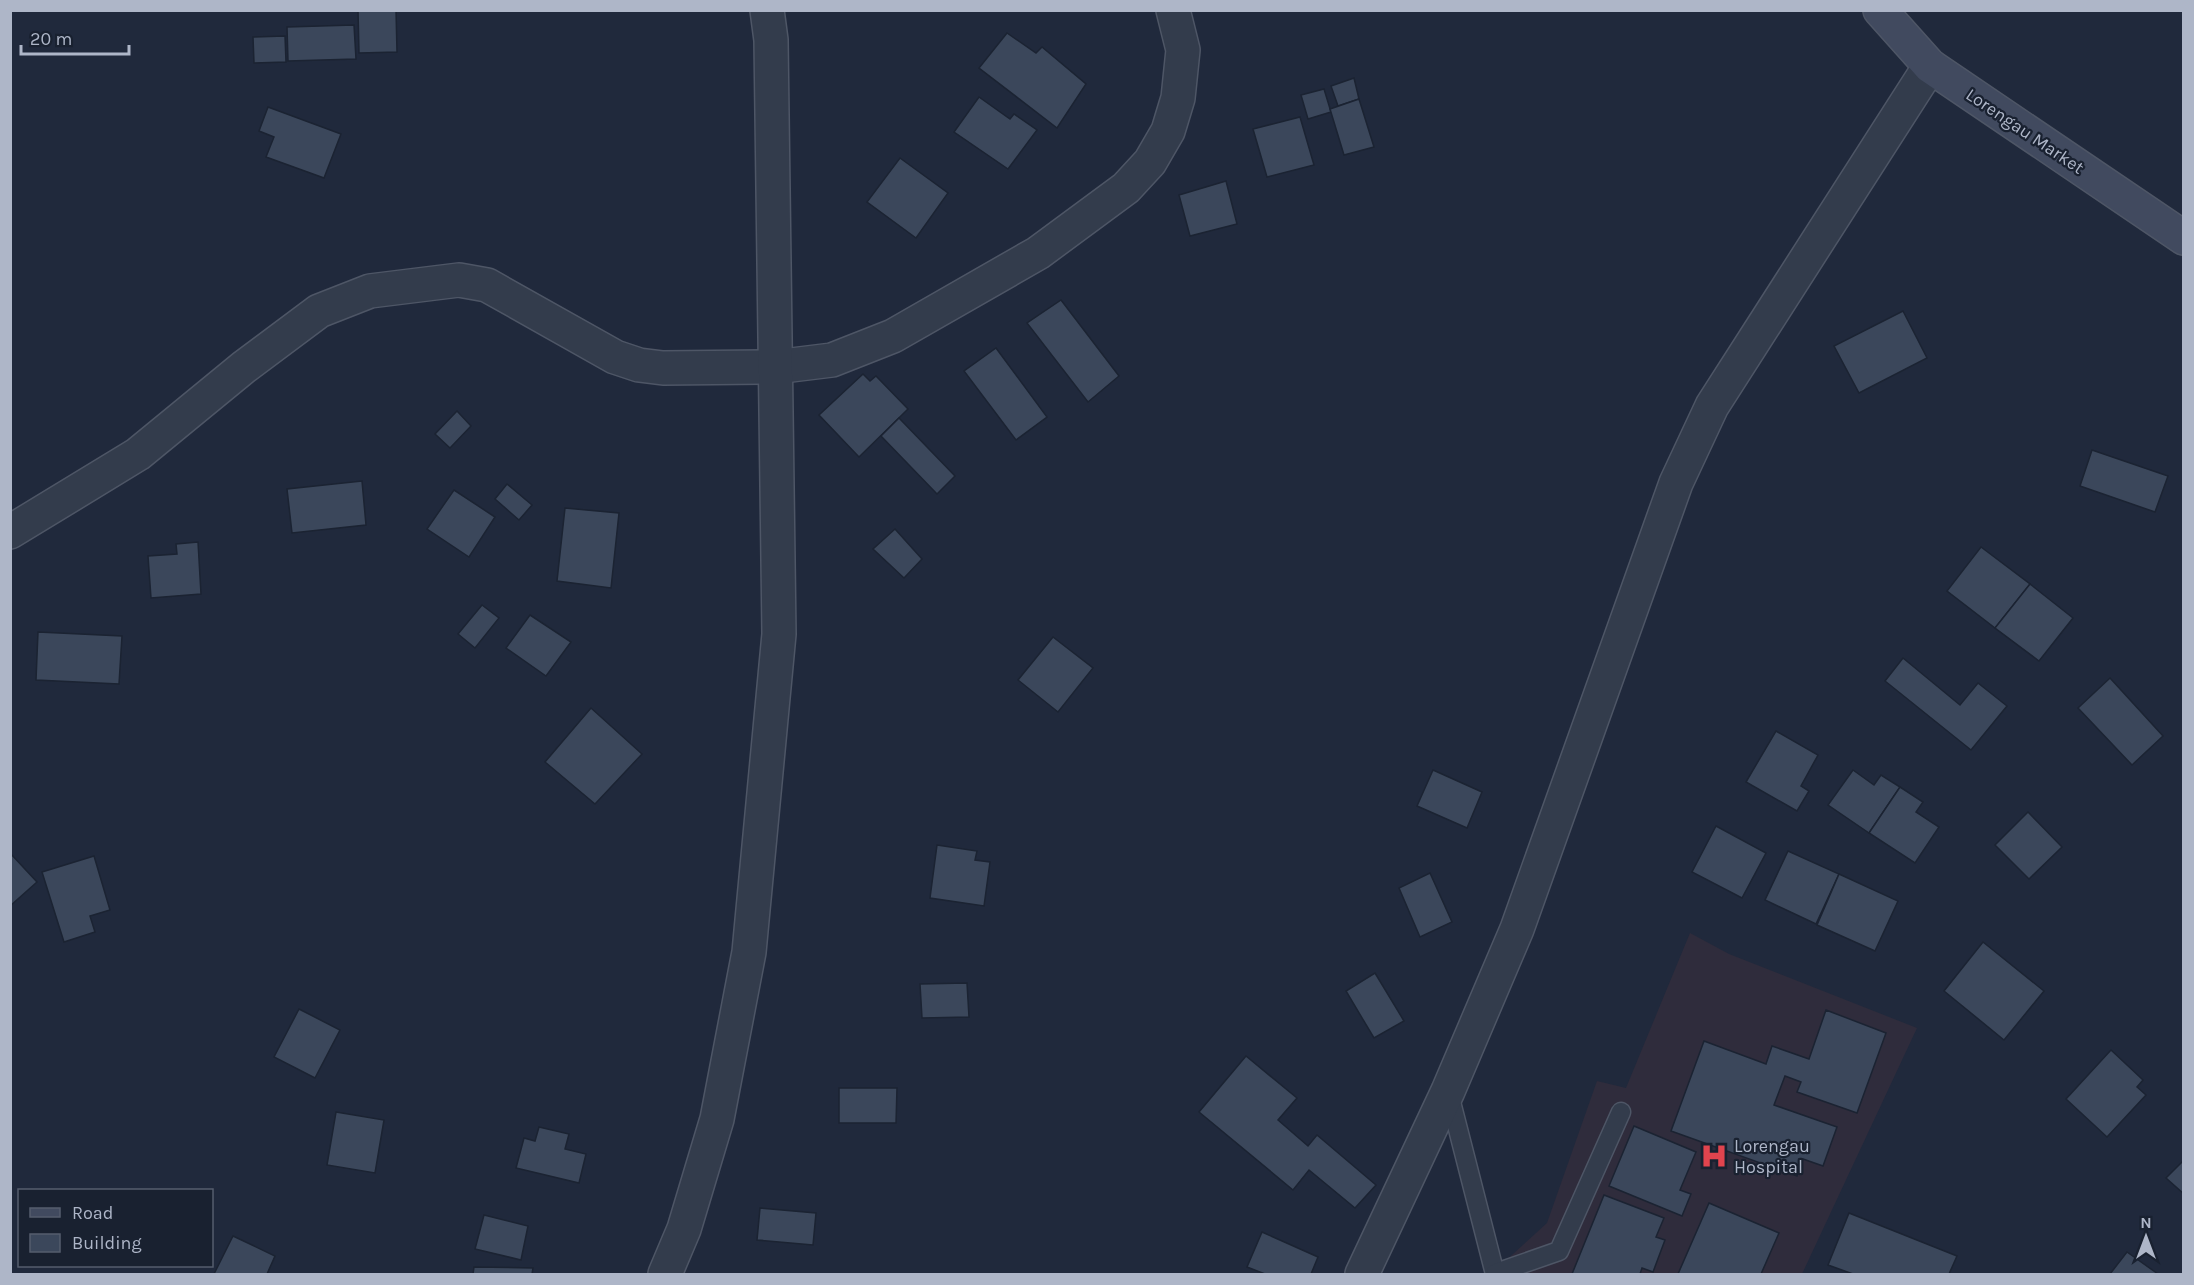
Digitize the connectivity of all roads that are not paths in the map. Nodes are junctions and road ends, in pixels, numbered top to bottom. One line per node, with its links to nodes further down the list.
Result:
1 (767, 10): 6 (street)
2 (1173, 10): 6 (street)
3 (1880, 10): 4 (main road, Lorengau Market)
4 (1930, 66): 5 (main road, Lorengau Market); 8 (street)
5 (2184, 238)
6 (775, 367): 7 (street); 11 (street)
7 (10, 532)
8 (1448, 1091): 10 (lane); 12 (street)
9 (1621, 1112): 10 (lane)
10 (1496, 1274)
11 (665, 1275)
12 (1362, 1275)

